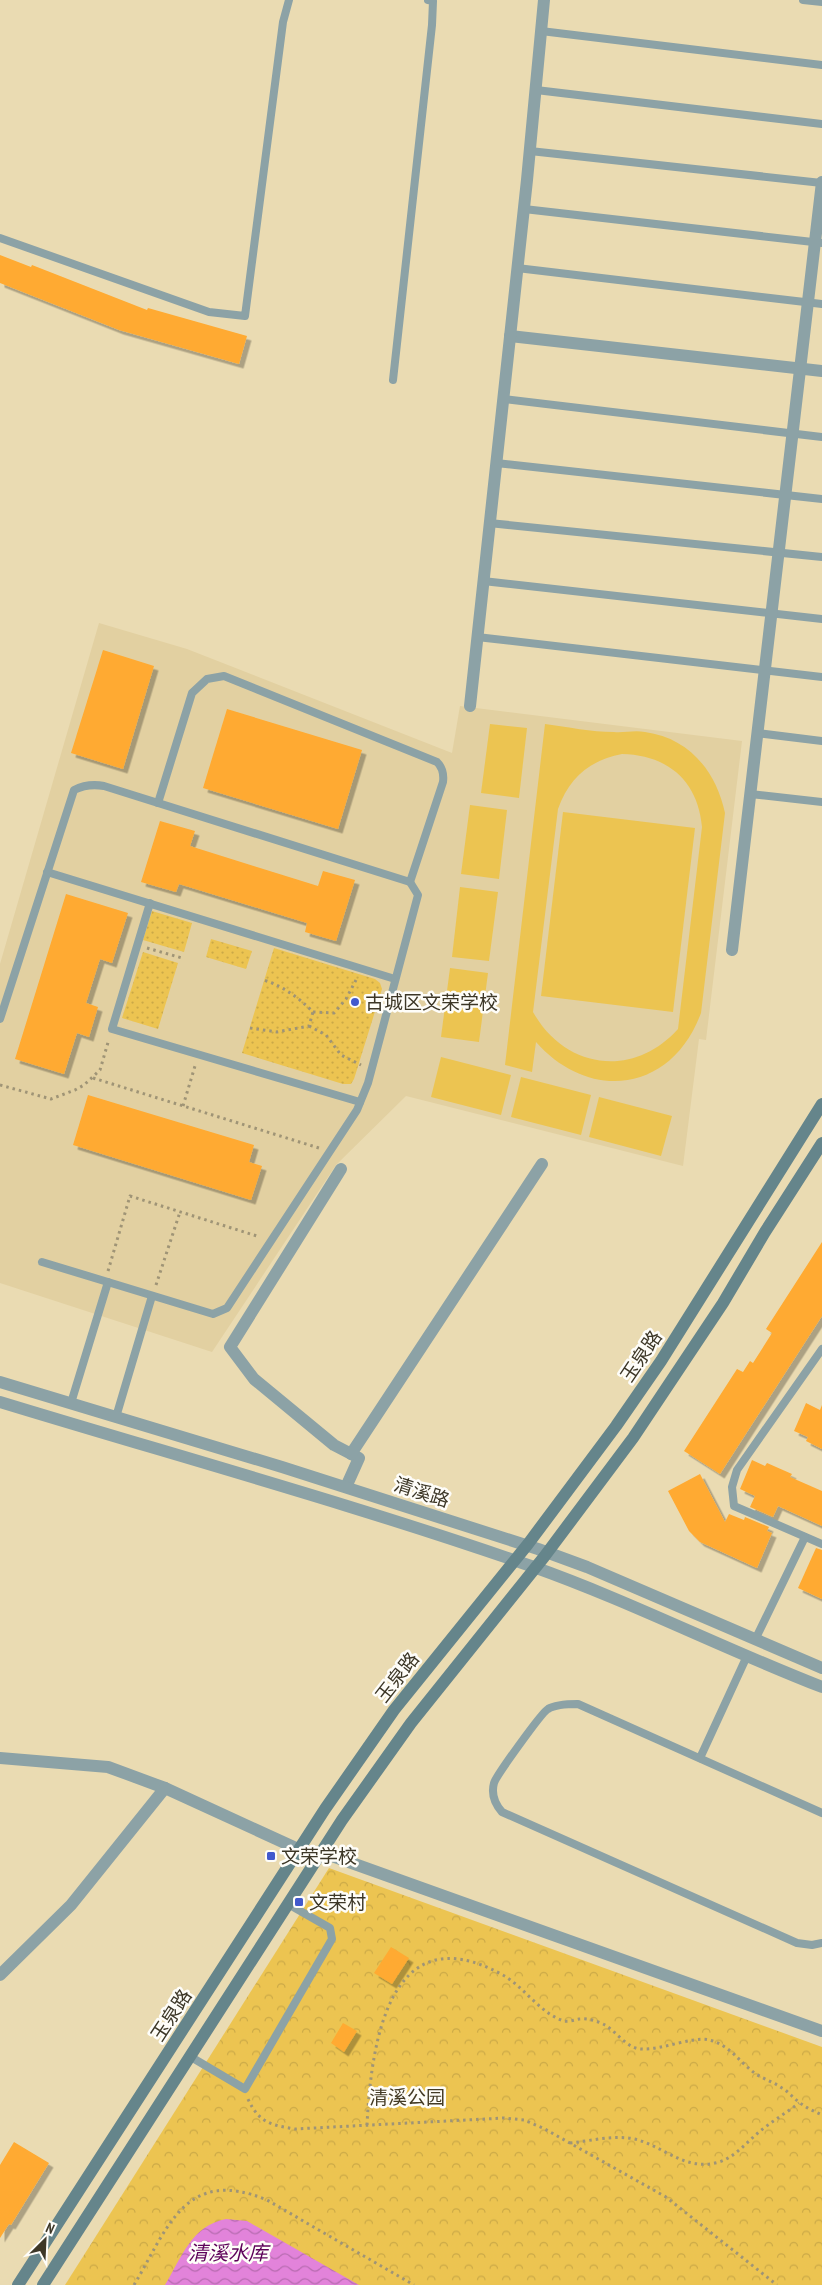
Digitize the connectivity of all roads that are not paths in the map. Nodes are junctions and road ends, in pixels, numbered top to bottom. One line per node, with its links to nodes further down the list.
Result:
1 (288, 0): 13 (lane)
2 (428, 0): 21 (lane)
3 (544, 0): 6 (street)
4 (803, 0): 5 (lane)
5 (822, 2)
6 (541, 31): 7 (lane); 8 (street)
7 (822, 65)
8 (536, 90): 9 (lane); 10 (street)
9 (822, 124)
10 (530, 151): 11 (lane); 12 (street)
11 (822, 182): 14 (street)
12 (524, 209): 14 (lane); 15 (street)
13 (0, 238)
14 (818, 243): 16 (street)
15 (518, 268): 16 (lane); 18 (street)
16 (808, 302): 17 (lane); 19 (street)
17 (822, 304)
18 (510, 336): 19 (street); 22 (street)
19 (800, 368): 20 (street); 23 (street)
20 (822, 370)
21 (393, 380)
22 (503, 399): 23 (lane); 25 (street)
23 (793, 433): 24 (lane); 26 (street)
24 (822, 437)
25 (496, 463): 26 (lane); 28 (street)
26 (785, 495): 27 (lane); 29 (street)
27 (822, 499)
28 (489, 523): 29 (lane); 31 (street)
29 (778, 553): 30 (lane); 32 (street)
30 (822, 557)
31 (483, 581): 32 (lane); 34 (street)
32 (771, 614): 33 (lane); 35 (street)
33 (822, 619)
34 (477, 636): 35 (lane); 37 (street)
35 (765, 670): 36 (lane); 38 (street)
36 (822, 677)
37 (470, 706)
38 (757, 733): 39 (lane); 40 (street)
39 (822, 741)
40 (750, 794): 41 (lane); 46 (street)
41 (822, 802)
42 (158, 803): 43 (lane); 44 (lane); 44 (lane)
43 (48, 872): 45 (lane); 48 (lane)
44 (410, 882): 47 (lane)
45 (150, 903): 47 (lane); 49 (lane)
46 (732, 950)
47 (395, 979): 49 (lane)
48 (0, 1019)
49 (360, 1102): 56 (lane)
50 (822, 1104): 66 (main road, 玉泉路)
51 (822, 1143): 67 (main road, 玉泉路)
52 (542, 1164): 62 (street)
53 (341, 1169): 62 (street)
54 (42, 1262): 55 (lane)
55 (106, 1282): 56 (lane); 60 (lane)
56 (152, 1296): 61 (lane)
57 (822, 1349): 64 (lane)
58 (0, 1382): 60 (street, 清溪路)
59 (0, 1402): 68 (street, 清溪路)
60 (71, 1403): 61 (street, 清溪路)
61 (116, 1417): 63 (street, 清溪路)
62 (351, 1454): 63 (street)
63 (346, 1488): 66 (street, 清溪路)
64 (805, 1537): 65 (lane); 70 (lane)
65 (822, 1544)
66 (527, 1545): 67 (street, 清溪路); 68 (main road, 玉泉路)
67 (547, 1553): 69 (main road, 玉泉路); 70 (street, 清溪路)
68 (515, 1561): 69 (street, 清溪路); 78 (main road, 玉泉路)
69 (536, 1568): 71 (street, 清溪路); 79 (main road, 玉泉路)
70 (756, 1640): 72 (street, 清溪路)
71 (747, 1656): 73 (street, 清溪路); 75 (lane)
72 (822, 1668)
73 (822, 1687)
74 (0, 1758): 76 (street)
75 (700, 1758): 77 (lane); 81 (lane)
76 (164, 1788): 78 (street); 82 (street)
77 (822, 1813)
78 (298, 1849): 85 (main road, 玉泉路)
79 (321, 1852): 80 (main road, 玉泉路); 83 (street)
80 (288, 1904): 84 (main road, 玉泉路); 84 (lane)
81 (822, 1943)
82 (0, 1974)
83 (822, 2031)
84 (190, 2056): 86 (main road, 玉泉路)
85 (18, 2285)
86 (42, 2285)

